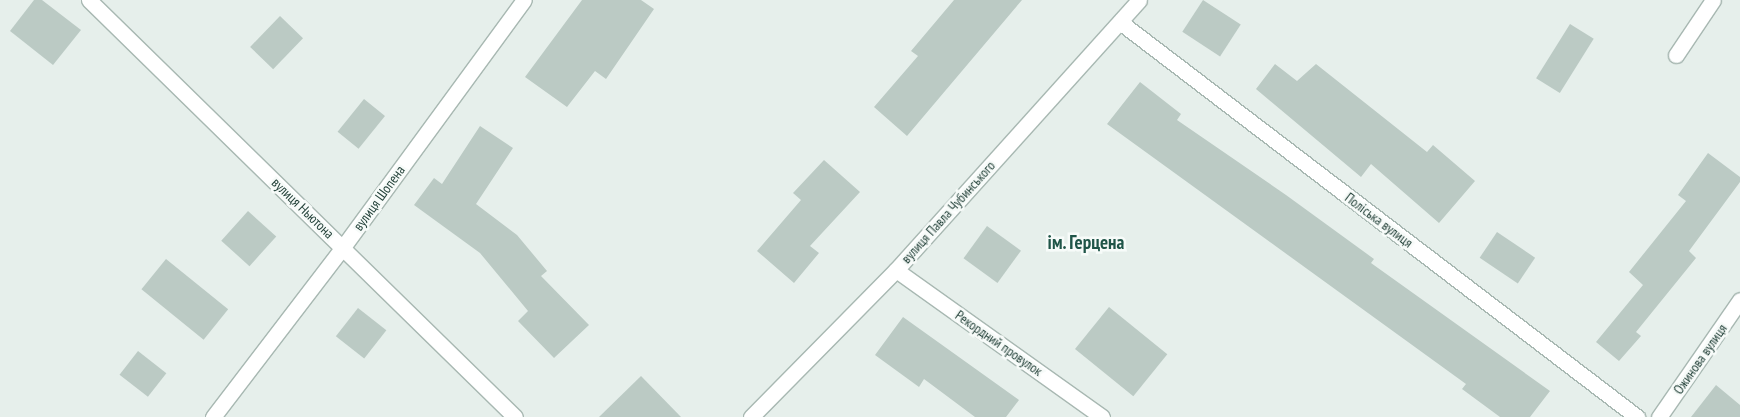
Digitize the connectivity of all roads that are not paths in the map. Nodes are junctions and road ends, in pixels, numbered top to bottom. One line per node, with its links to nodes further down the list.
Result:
1 (89, 0): 7 (street, вулиця Ньютона)
2 (524, 0): 7 (street, вулиця Шопена)
3 (1139, 0): 5 (street, вулиця Павла Чубинського)
4 (1713, 0): 6 (street)
5 (1120, 22): 8 (street, вулиця Павла Чубинського); 14 (street, Поліська вулиця)
6 (1676, 55)
7 (344, 247): 10 (street, вулиця Шопена); 11 (street, вулиця Ньютона)
8 (896, 270): 12 (street, вулиця Павла Чубинського); 13 (street, Рекордний провулок)
9 (1740, 300): 15 (street, Ожинова вулиця)
10 (213, 417)
11 (515, 417)
12 (751, 417)
13 (1102, 417)
14 (1637, 417)
15 (1659, 417)

